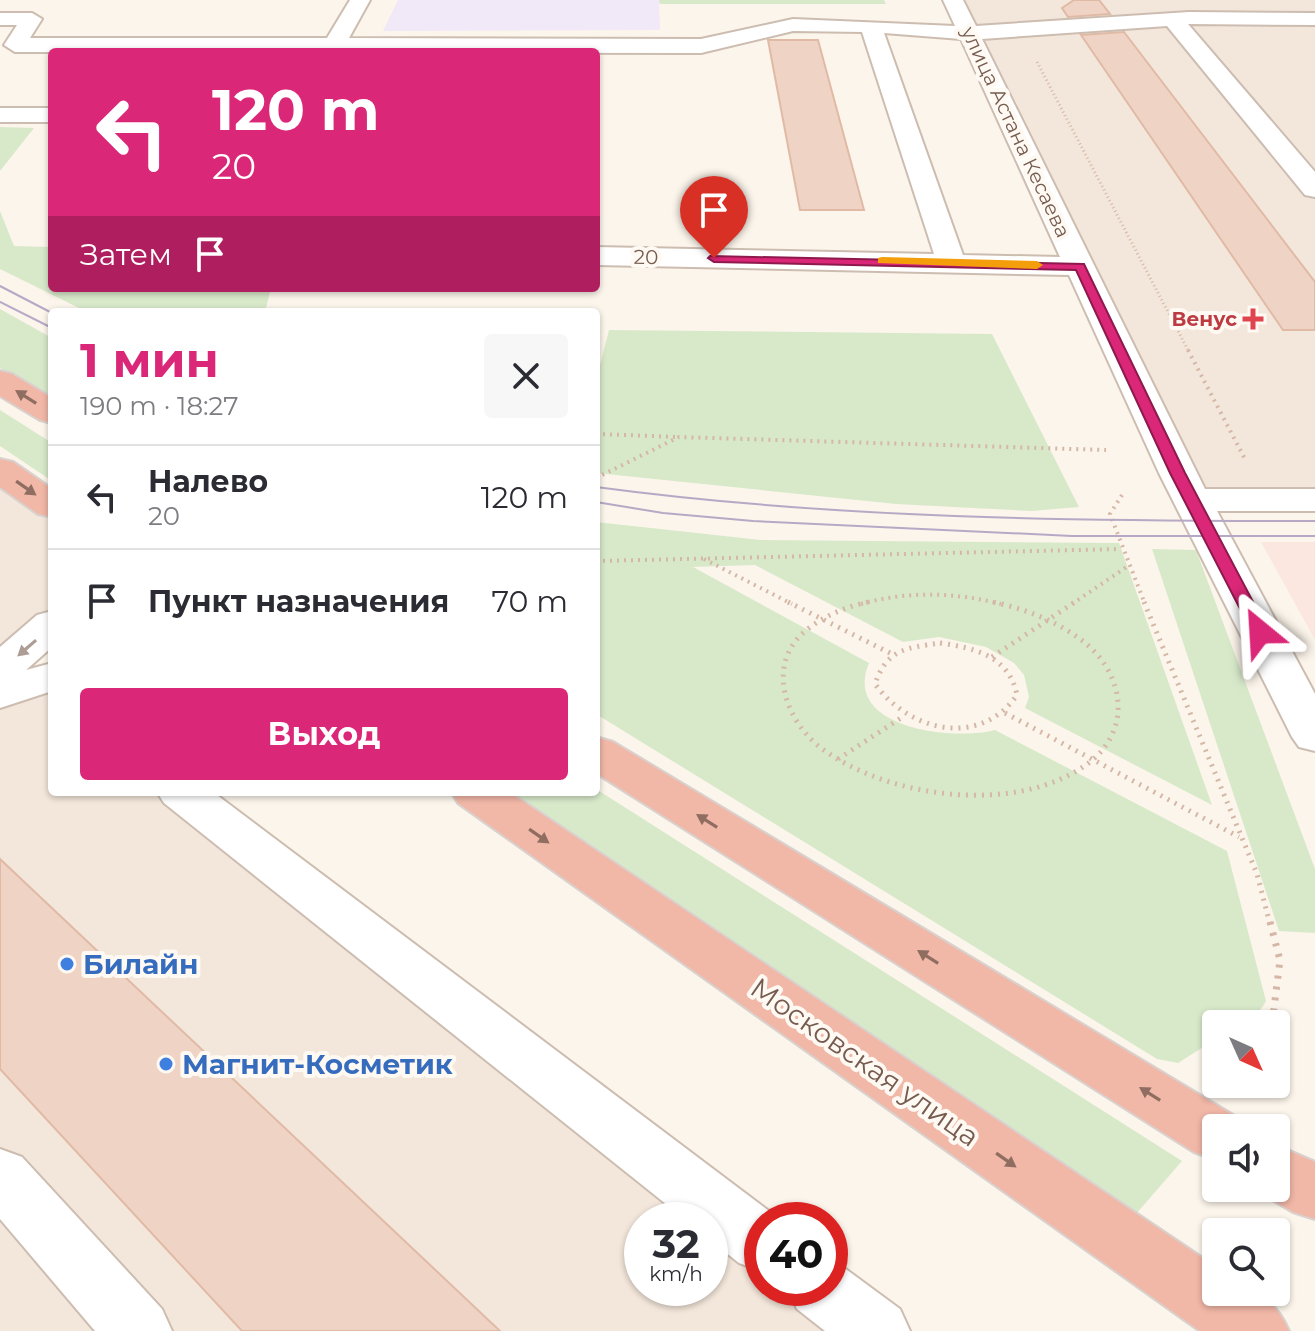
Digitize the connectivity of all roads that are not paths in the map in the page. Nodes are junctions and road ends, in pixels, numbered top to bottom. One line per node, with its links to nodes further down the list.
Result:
1 (360, 0): 8 (street)
2 (953, 0): 7 (street, улица Астана Кесаева)
3 (0, 19): 8 (street)
4 (1172, 19): 5 (street); 7 (street); 11 (street)
5 (1315, 19)
6 (871, 26): 7 (street); 8 (street); 13 (street)
7 (970, 33): 14 (street, улица Астана Кесаева)
8 (334, 44)
9 (0, 115): 10 (street)
10 (48, 115)
11 (1315, 189)
12 (600, 256): 13 (street, 20)
13 (951, 262): 14 (street, 20)
14 (1080, 266): 18 (street, улица Астана Кесаева)
15 (0, 381): 16 (highway, one-way to 15)
16 (48, 411)
17 (0, 470): 20 (highway, one-way to 20)
18 (1192, 500): 19 (street); 23 (street, улица Астана Кесаева)
19 (1315, 500)
20 (48, 503)
21 (48, 634): 22 (street, one-way to 22)
22 (28, 683)
23 (1315, 737)
24 (600, 754): 27 (highway, one-way to 24)
25 (186, 796): 31 (street)
26 (481, 796): 35 (highway, Московская улица, one-way to 35)
27 (1202, 1126)
28 (0, 1175): 33 (street)
29 (1290, 1179): 30 (highway)
30 (1315, 1193)
31 (744, 1229)
32 (843, 1306): 34 (street)
33 (138, 1331)
34 (876, 1331)
35 (1255, 1331)

